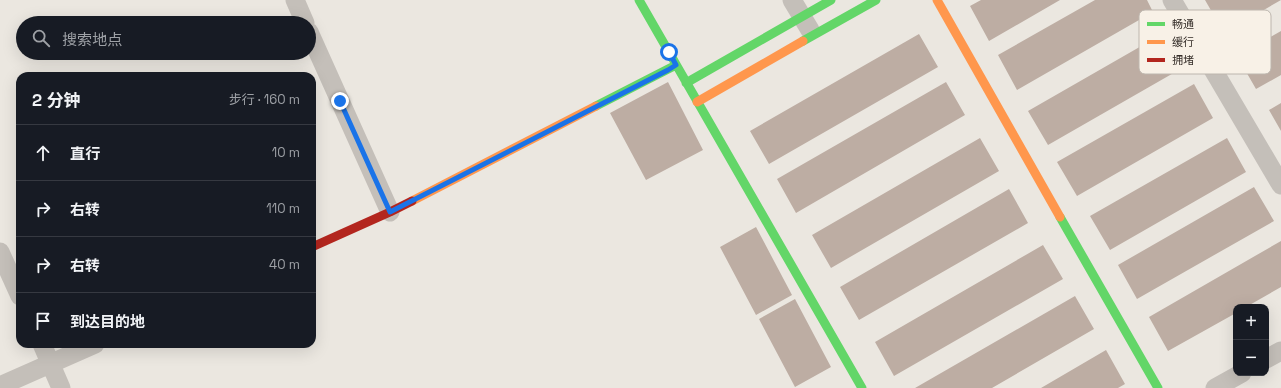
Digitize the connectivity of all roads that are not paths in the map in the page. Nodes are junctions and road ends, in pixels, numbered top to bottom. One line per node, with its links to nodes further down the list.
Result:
1 (295, 0): 9 (street)
2 (639, 0): 13 (street)
3 (792, 0): 10 (street)
4 (831, 0): 10 (street)
5 (876, 0): 11 (street)
6 (937, 0): 31 (street)
7 (1172, 0): 8 (street)
8 (1178, 10)
9 (302, 16)
10 (802, 16): 11 (street); 15 (street)
11 (813, 36): 16 (street)
12 (316, 48): 18 (street)
13 (676, 65): 15 (street); 18 (street)
14 (1216, 74): 17 (street)
15 (686, 83): 16 (street)
16 (697, 102): 30 (street)
17 (1281, 185)
18 (390, 212): 19 (street)
19 (316, 245)
20 (0, 252): 21 (street)
21 (16, 287)
22 (44, 348): 26 (street)
23 (86, 348): 26 (street)
24 (1281, 351): 25 (street)
25 (1269, 358)
26 (50, 364): 28 (street); 29 (street)
27 (1237, 376): 32 (street)
28 (0, 386)
29 (61, 388)
30 (862, 388)
31 (1158, 388)
32 (1215, 388)

